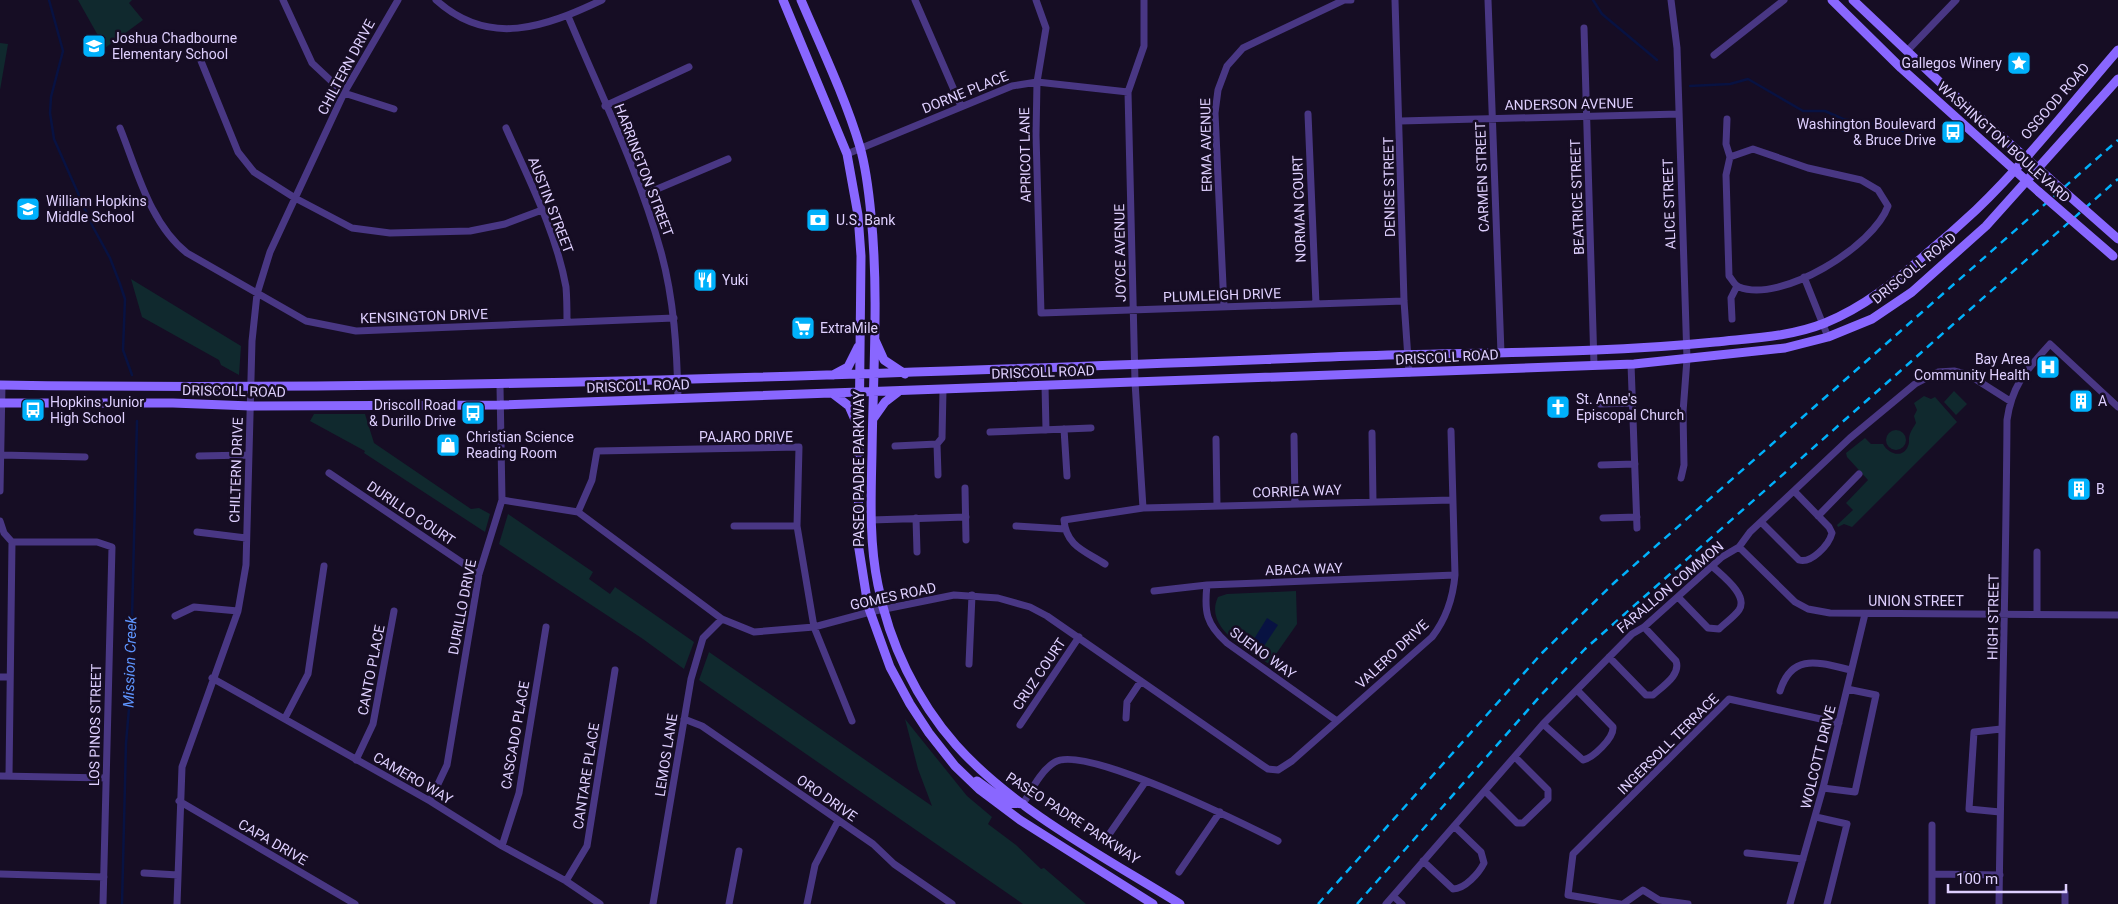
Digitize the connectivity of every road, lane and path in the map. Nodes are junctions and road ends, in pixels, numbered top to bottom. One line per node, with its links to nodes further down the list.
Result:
1 (284, 0): 28 (street)
2 (398, 0): 28 (street, CHILTERN DRIVE)
3 (436, 0): 18 (street)
4 (602, 0): 18 (street)
5 (783, 0): 41 (street, PASEO PADRE PARKWAY)
6 (801, 0): 40 (street, PASEO PADRE PARKWAY)
7 (915, 0): 30 (street)
8 (1036, 0): 26 (street, APRICOT LANE)
9 (1144, 0): 27 (street, JOYCE AVENUE)
10 (1351, 0): 58 (street, ERMA AVENUE)
11 (1395, 0): 37 (street, DENISE STREET)
12 (1488, 0): 35 (street, CARMEN STREET)
13 (1671, 0): 33 (street, ALICE STREET)
14 (1784, 0): 22 (street)
15 (1832, 0): 45 (street, WASHINGTON BOULEVARD)
16 (1853, 0): 21 (street, WASHINGTON BOULEVARD)
17 (1956, 0): 21 (street)
18 (568, 16): 29 (street, HARRINGTON STREET)
19 (1584, 28): 34 (street, BEATRICE STREET)
20 (2118, 50): 43 (street, OSGOOD ROAD)
21 (1907, 51): 43 (street, WASHINGTON BOULEVARD)
22 (1714, 55)
23 (201, 61): 49 (street)
24 (689, 67): 29 (street)
25 (2118, 79): 46 (street)
26 (1038, 82): 27 (street, DORNE PLACE); 30 (street, DORNE PLACE); 60 (street, APRICOT LANE)
27 (1128, 92): 59 (street, JOYCE AVENUE)
28 (344, 93): 31 (street); 49 (street, CHILTERN DRIVE)
29 (606, 106): 48 (street, HARRINGTON STREET)
30 (961, 106): 40 (street, DORNE PLACE)
31 (394, 109)
32 (1308, 114): 57 (street, NORMAN COURT)
33 (1679, 114): 34 (street, ANDERSON AVENUE); 68 (street, ALICE STREET)
34 (1587, 116): 35 (street, ANDERSON AVENUE); 69 (street, BEATRICE STREET)
35 (1493, 118): 37 (street, ANDERSON AVENUE); 70 (street, CARMEN STREET)
36 (1727, 119): 42 (street)
37 (1400, 121): 56 (street, DENISE STREET)
38 (120, 128): 55 (street, KENSINGTON DRIVE)
39 (506, 128): 50 (street, AUSTIN STREET)
40 (861, 150): 41 (street, DORNE PLACE); 65 (street, PASEO PADRE PARKWAY)
41 (848, 154): 67 (street, PASEO PADRE PARKWAY)
42 (1730, 157): 53 (street); 54 (street)
43 (2024, 157): 45 (street, OSGOOD ROAD); 46 (street, WASHINGTON BOULEVARD)
44 (728, 159): 48 (street)
45 (2014, 169): 47 (street, WASHINGTON BOULEVARD); 64 (street, DRISCOLL ROAD)
46 (2038, 169): 47 (street); 51 (street, WASHINGTON BOULEVARD, bridge)
47 (2028, 181): 52 (street, WASHINGTON BOULEVARD, bridge); 66 (street, DRISCOLL ROAD)
48 (643, 195): 61 (street, HARRINGTON STREET)
49 (295, 198): 50 (street); 55 (street, CHILTERN DRIVE)
50 (542, 210): 63 (street, AUSTIN STREET)
51 (2118, 239)
52 (2116, 258)
53 (1804, 278): 54 (street); 64 (street)
54 (1737, 286): 62 (street)
55 (257, 294): 63 (street, KENSINGTON DRIVE); 86 (street, CHILTERN DRIVE)
56 (1404, 301): 57 (street, PLUMLEIGH DRIVE); 71 (street, DENISE STREET)
57 (1316, 304): 58 (street, PLUMLEIGH DRIVE)
58 (1224, 307): 59 (street, PLUMLEIGH DRIVE)
59 (1133, 310): 60 (street, PLUMLEIGH DRIVE); 73 (street, JOYCE AVENUE)
60 (1041, 313)
61 (674, 318): 63 (street, KENSINGTON DRIVE); 81 (street, HARRINGTON STREET)
62 (1732, 319)
63 (567, 322)
64 (1823, 324): 66 (street); 68 (street, DRISCOLL ROAD)
65 (874, 336): 77 (street); 78 (street, PASEO PADRE PARKWAY)
66 (1828, 337): 72 (street, DRISCOLL ROAD)
67 (860, 342): 79 (street); 80 (street, PASEO PADRE PARKWAY)
68 (1686, 346): 69 (street, DRISCOLL ROAD); 72 (street, ALICE STREET)
69 (1594, 350): 70 (street, DRISCOLL ROAD); 75 (street, BEATRICE STREET)
70 (1501, 353): 71 (street, DRISCOLL ROAD)
71 (1408, 354): 73 (street, DRISCOLL ROAD); 76 (street, DENISE STREET)
72 (1687, 359): 74 (street, DRISCOLL ROAD); 122 (street, ALICE STREET)
73 (1135, 364): 77 (street, DRISCOLL ROAD); 82 (street, JOYCE AVENUE)
74 (1631, 364): 75 (street, DRISCOLL ROAD); 95 (street)
75 (1594, 365): 76 (street, DRISCOLL ROAD)
76 (1409, 373): 82 (street, DRISCOLL ROAD)
77 (905, 374): 78 (street, DRISCOLL ROAD)
78 (873, 375): 80 (street, DRISCOLL ROAD); 88 (street, PASEO PADRE PARKWAY)
79 (831, 376): 80 (street, DRISCOLL ROAD); 81 (street, DRISCOLL ROAD)
80 (860, 376): 91 (street, PASEO PADRE PARKWAY)
81 (678, 379): 85 (street, DRISCOLL ROAD); 92 (street, HARRINGTON STREET)
82 (1135, 382): 84 (street, DRISCOLL ROAD); 131 (street, JOYCE AVENUE)
83 (1, 385): 86 (street, DRISCOLL ROAD); 94 (street)
84 (1045, 385): 87 (street, DRISCOLL ROAD); 104 (street)
85 (500, 386): 86 (street, DRISCOLL ROAD); 97 (street, DURILLO DRIVE)
86 (251, 388): 98 (street, CHILTERN DRIVE)
87 (943, 390): 89 (street, DRISCOLL ROAD); 110 (street)
88 (873, 391): 89 (street, DRISCOLL ROAD); 91 (street, DRISCOLL ROAD); 100 (street, PASEO PADRE PARKWAY)
89 (900, 391): 100 (street)
90 (832, 392): 91 (street, DRISCOLL ROAD); 92 (street, DRISCOLL ROAD); 102 (street)
91 (859, 392): 102 (street, PASEO PADRE PARKWAY)
92 (678, 398): 97 (street, DRISCOLL ROAD)
93 (2010, 401): 99 (street, HIGH STREET); 125 (street, FARALLON COMMON); 167 (street, HIGH STREET)
94 (1, 403): 98 (street, DRISCOLL ROAD); 112 (street)
95 (1632, 403): 96 (street); 116 (street)
96 (1600, 404)
97 (500, 405): 98 (street, DRISCOLL ROAD); 126 (street, DURILLO DRIVE)
98 (250, 406): 113 (street, CHILTERN DRIVE)
99 (2118, 407)
100 (872, 421): 138 (street, PASEO PADRE PARKWAY)
101 (1091, 428): 103 (street)
102 (858, 429): 165 (street, PASEO PADRE PARKWAY)
103 (1064, 429): 104 (street); 121 (street)
104 (1046, 430): 106 (street)
105 (1451, 431): 127 (street, VALERO DRIVE)
106 (990, 432)
107 (1372, 433): 128 (street)
108 (1294, 436): 129 (street)
109 (1216, 439): 130 (street)
110 (937, 444): 111 (street); 120 (street)
111 (896, 446)
112 (1, 454): 115 (street); 124 (street)
113 (247, 455): 114 (street); 147 (street, CHILTERN DRIVE)
114 (199, 456)
115 (85, 457)
116 (1635, 464): 117 (street); 135 (street)
117 (1601, 465)
118 (329, 473): 156 (street, DURILLO COURT)
119 (1859, 474): 133 (street)
120 (938, 475)
121 (1067, 476)
122 (1681, 478)
123 (966, 488): 134 (street)
124 (0, 491)
125 (1794, 491): 133 (street); 140 (street, FARALLON COMMON)
126 (502, 500): 132 (street, GOMES ROAD); 156 (street, DURILLO DRIVE)
127 (1452, 500): 128 (street, CORRIEA WAY); 157 (street, VALERO DRIVE)
128 (1374, 502): 129 (street, CORRIEA WAY)
129 (1295, 504): 130 (street, CORRIEA WAY)
130 (1218, 506): 131 (street, CORRIEA WAY)
131 (1143, 508): 145 (street, CORRIEA WAY)
132 (578, 512): 142 (street, PAJARO DRIVE); 171 (street, GOMES ROAD)
133 (1818, 516): 140 (street)
134 (966, 517): 136 (street); 148 (street)
135 (1637, 517): 137 (street); 144 (street)
136 (916, 518): 138 (street); 151 (street)
137 (1603, 518)
138 (871, 520): 162 (street, PASEO PADRE PARKWAY)
139 (0, 521): 149 (street)
140 (1761, 522): 150 (street, FARALLON COMMON)
141 (734, 526): 142 (street)
142 (797, 526): 173 (street, PAJARO DRIVE)
143 (1016, 526): 145 (street)
144 (1637, 528)
145 (1065, 529): 153 (street)
146 (197, 532): 147 (street)
147 (246, 538): 163 (street, CHILTERN DRIVE)
148 (966, 540)
149 (12, 542): 181 (street); 202 (street, LOS PINOS STREET)
150 (1739, 547): 155 (street, FARALLON COMMON); 166 (street, UNION STREET)
151 (917, 552)
152 (2037, 552): 168 (street)
153 (1105, 564)
154 (324, 566): 187 (street)
155 (1712, 566): 161 (street, FARALLON COMMON); 161 (street)
156 (479, 574): 207 (street, DURILLO DRIVE)
157 (1454, 575): 158 (street, ABACA WAY); 191 (street, VALERO DRIVE)
158 (1207, 585): 159 (street, ABACA WAY); 191 (street, SUENO WAY)
159 (1154, 591)
160 (972, 595): 162 (street, GOMES ROAD); 175 (street, GOMES ROAD); 177 (street)
161 (1678, 597): 174 (street, FARALLON COMMON)
162 (884, 610): 165 (street, GOMES ROAD); 208 (street, PASEO PADRE PARKWAY)
163 (238, 611): 170 (street); 182 (street, CHILTERN DRIVE)
164 (394, 611): 197 (street, CANTO PLACE)
165 (870, 612): 173 (street, GOMES ROAD); 199 (street, PASEO PADRE PARKWAY)
166 (1865, 614): 167 (street, UNION STREET); 179 (street, WOLCOTT DRIVE)
167 (2006, 614): 168 (street, UNION STREET); 195 (street, HIGH STREET)
168 (2037, 614): 169 (street, UNION STREET)
169 (2118, 615)
170 (175, 616)
171 (722, 618): 173 (street, GOMES ROAD); 189 (street, LEMOS LANE)
172 (546, 627): 217 (street, CASCADO PLACE)
173 (814, 627): 190 (street, PAJARO DRIVE)
174 (1644, 627): 176 (street, FARALLON COMMON); 176 (street)
175 (1079, 638): 183 (street, GOMES ROAD); 194 (street, CRUZ COURT)
176 (1609, 657): 185 (street, FARALLON COMMON)
177 (969, 664)
178 (615, 670): 229 (street, CANTARE PLACE)
179 (1851, 670): 184 (street, WOLCOTT DRIVE); 186 (street)
180 (0, 677): 181 (street)
181 (9, 677): 201 (street)
182 (212, 678): 187 (street, CAMERO WAY); 206 (street, CHILTERN DRIVE)
183 (1141, 681): 188 (street); 198 (street, GOMES ROAD)
184 (1847, 689): 192 (street, WOLCOTT DRIVE); 204 (street)
185 (1577, 690): 193 (street, FARALLON COMMON); 193 (street)
186 (1780, 692)
187 (285, 718): 197 (street, CAMERO WAY)
188 (1126, 718)
189 (684, 719): 212 (street, ORO DRIVE); 236 (street, LEMOS LANE)
190 (852, 721)
191 (1337, 721): 198 (street, VALERO DRIVE)
192 (1839, 723): 204 (street, WOLCOTT DRIVE); 244 (street, INGERSOLL TERRACE)
193 (1544, 724): 196 (street, FARALLON COMMON)
194 (1020, 725)
195 (2001, 729): 210 (street, HIGH STREET); 210 (street)
196 (1515, 757): 205 (street, FARALLON COMMON); 205 (street)
197 (356, 760): 207 (street, CAMERO WAY)
198 (1278, 770)
199 (961, 772): 208 (street); 240 (street, PASEO PADRE PARKWAY)
200 (0, 776): 201 (street)
201 (9, 776): 202 (street)
202 (106, 778): 228 (street, LOS PINOS STREET)
203 (1146, 781): 208 (street); 209 (street); 215 (street)
204 (1824, 788): 211 (street, WOLCOTT DRIVE)
205 (1485, 791): 214 (street, FARALLON COMMON)
206 (179, 801): 226 (street, CHILTERN DRIVE); 234 (street, CAPA DRIVE)
207 (430, 801): 217 (street, CAMERO WAY)
208 (1023, 804): 241 (street, PASEO PADRE PARKWAY)
209 (1220, 812): 216 (street); 222 (street)
210 (2000, 812): 227 (street, HIGH STREET)
211 (1816, 817): 220 (street, WOLCOTT DRIVE); 247 (street)
212 (838, 821): 238 (street); 239 (street, ORO DRIVE)
213 (1932, 825): 225 (street)
214 (1454, 826): 221 (street, FARALLON COMMON); 221 (street)
215 (1110, 833)
216 (1278, 841)
217 (502, 846): 229 (street, CAMERO WAY)
218 (739, 851): 237 (street)
219 (1747, 852): 220 (street)
220 (1803, 859): 246 (street, WOLCOTT DRIVE)
221 (1423, 861): 231 (street, FARALLON COMMON)
222 (1179, 872)
223 (144, 873): 226 (street)
224 (0, 874): 228 (street)
225 (1932, 874): 227 (street); 248 (street)
226 (178, 875): 233 (street, CHILTERN DRIVE)
227 (2000, 875): 249 (street, HIGH STREET)
228 (104, 877): 232 (street, LOS PINOS STREET)
229 (566, 881): 235 (street, CAMERO WAY)
230 (2064, 893): 250 (street)
231 (1393, 896): 242 (street, FARALLON COMMON); 243 (street)
232 (103, 904)
233 (177, 904)
234 (355, 904)
235 (600, 904)
236 (653, 904)
237 (728, 904)
238 (807, 904)
239 (952, 904)
240 (1153, 904)
241 (1180, 904)
242 (1386, 904)
243 (1402, 904)
244 (1622, 904): 245 (street)
245 (1688, 904)
246 (1790, 904)
247 (1827, 904)
248 (1932, 904)
249 (1999, 904)
250 (2065, 904)

